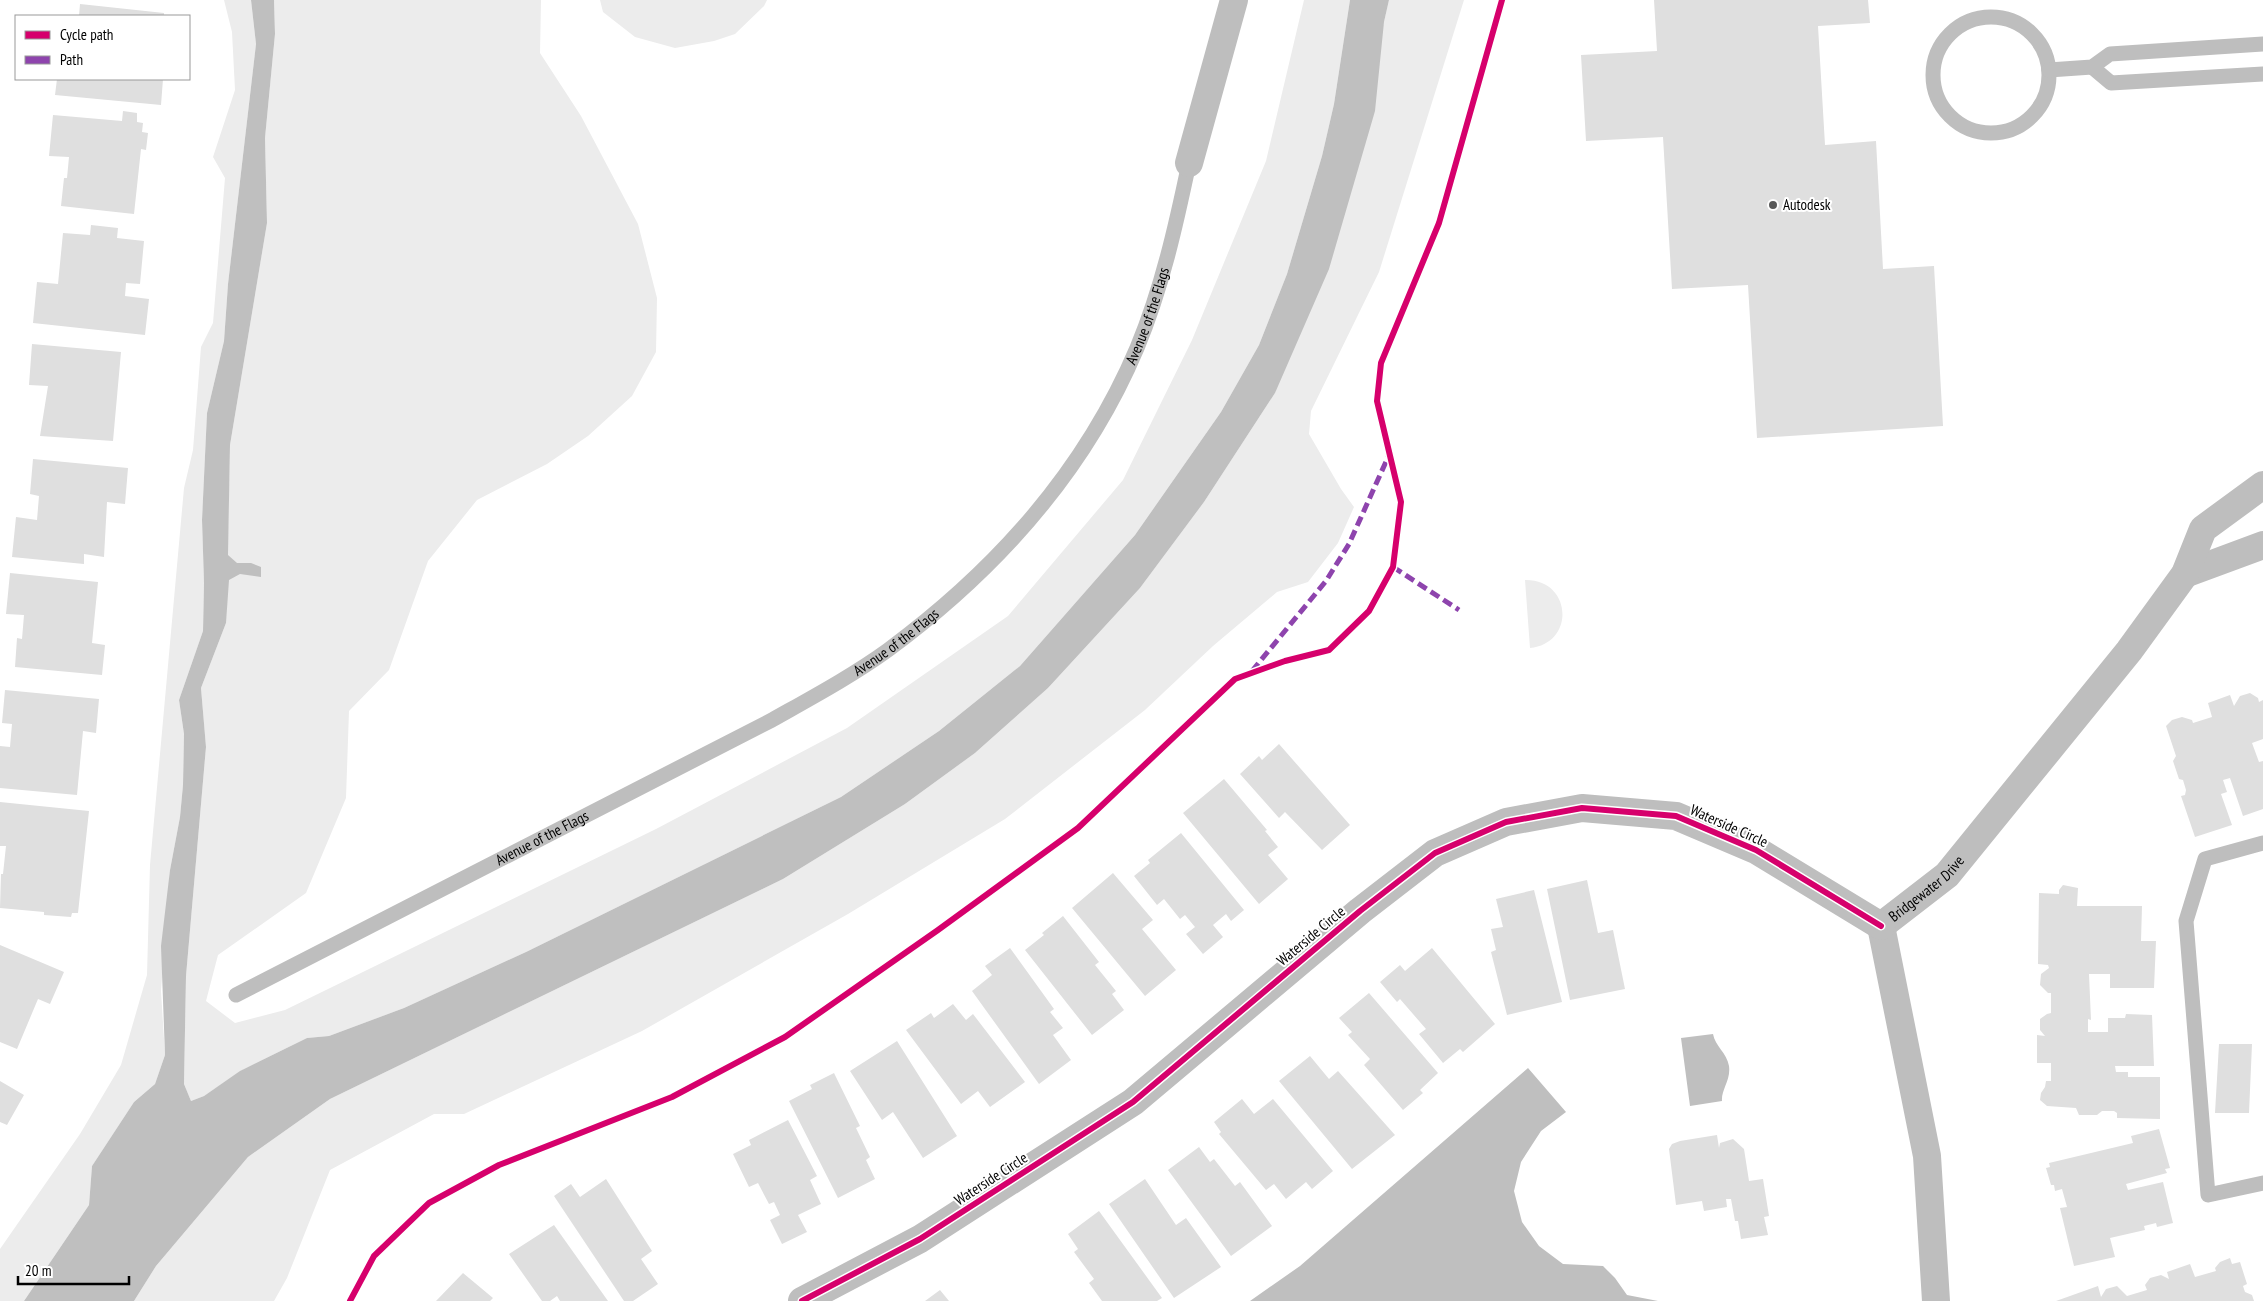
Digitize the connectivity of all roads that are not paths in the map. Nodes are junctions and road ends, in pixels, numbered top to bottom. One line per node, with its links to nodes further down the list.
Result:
1 (1234, 0): 6 (street, Avenue of the Flags)
2 (2263, 44): 3 (lane)
3 (2092, 67): 4 (lane); 5 (lane)
4 (2049, 70): 4 (lane)
5 (2263, 74)
6 (1189, 163): 12 (lane, Avenue of the Flags)
7 (2263, 485): 9 (street, Bridgewater Drive)
8 (2263, 544): 9 (street)
9 (2185, 574): 11 (street, Bridgewater Drive)
10 (2263, 843): 13 (lane)
11 (1881, 926): 14 (street, Waterside Circle); 15 (street, Bridgewater Drive)
12 (236, 995)
13 (2263, 1183)
14 (802, 1301)
15 (1936, 1301)

